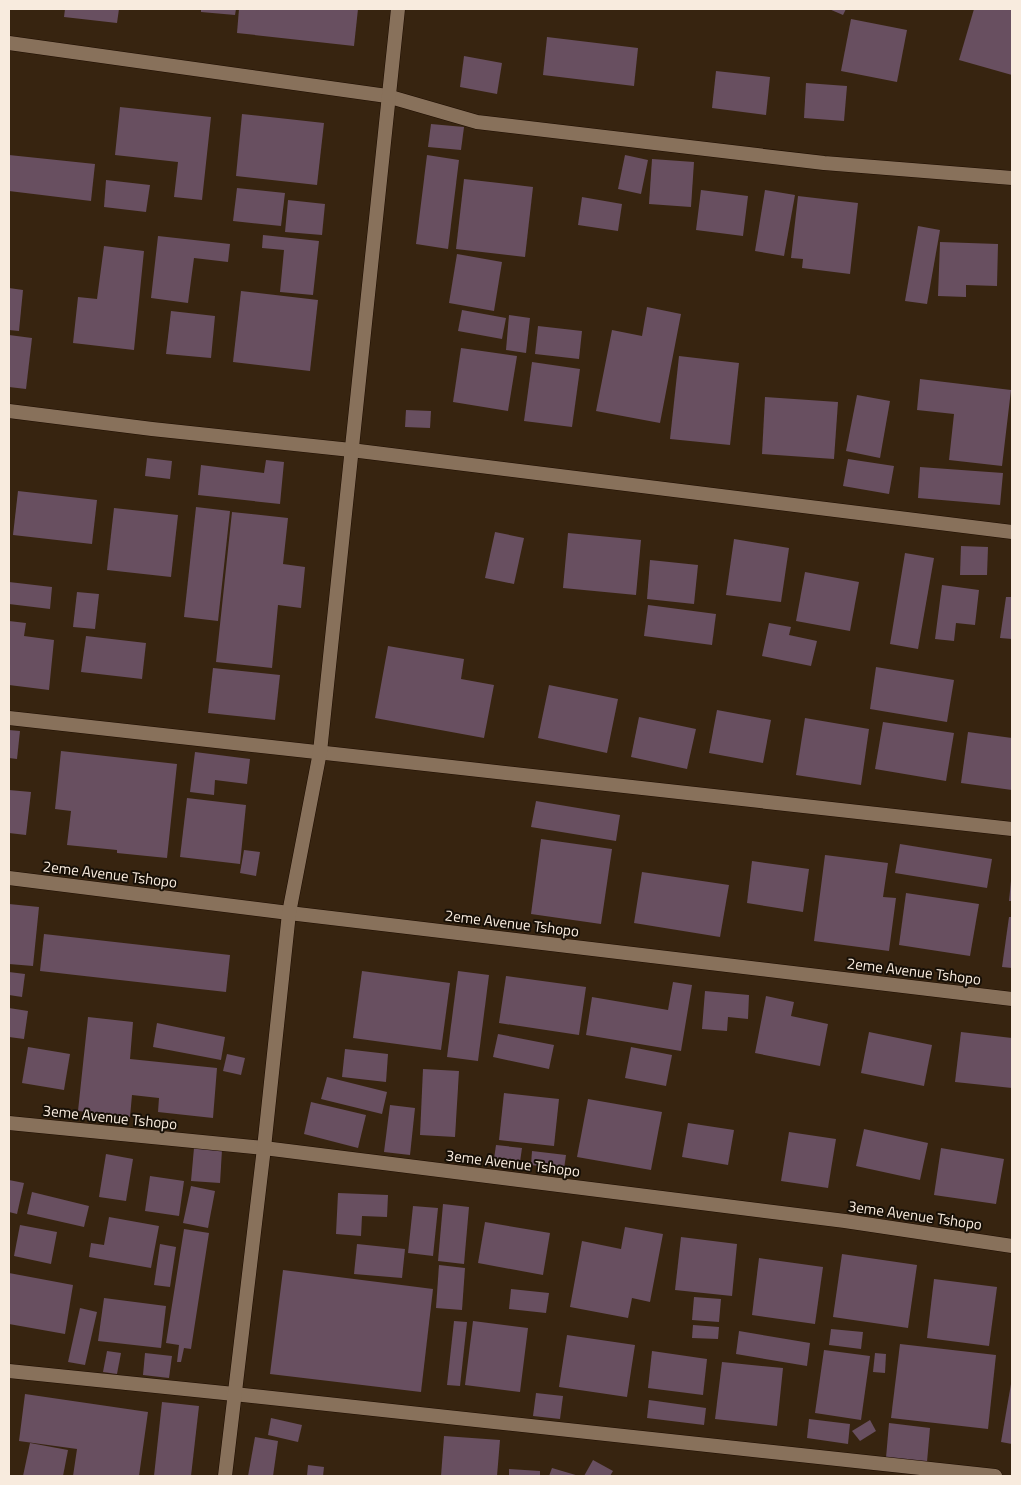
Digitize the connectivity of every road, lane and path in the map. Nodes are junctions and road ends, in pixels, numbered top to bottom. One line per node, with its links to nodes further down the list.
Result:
1 (398, 9): 3 (street)
2 (9, 43): 3 (street)
3 (388, 96): 4 (street); 6 (street)
4 (1012, 178)
5 (9, 411): 6 (street)
6 (351, 450): 7 (street); 9 (street)
7 (1012, 532)
8 (9, 718): 9 (street)
9 (320, 752): 10 (street); 12 (street)
10 (1012, 829)
11 (9, 878): 12 (street, 2eme Avenue Tshopo)
12 (289, 913): 13 (street, 2eme Avenue Tshopo); 15 (street)
13 (1012, 999)
14 (9, 1123): 15 (street, 3eme Avenue Tshopo)
15 (264, 1148): 16 (street, 3eme Avenue Tshopo); 18 (street)
16 (1012, 1246)
17 (9, 1371): 18 (street)
18 (234, 1394): 19 (street); 20 (street)
19 (225, 1476)
20 (994, 1476)

